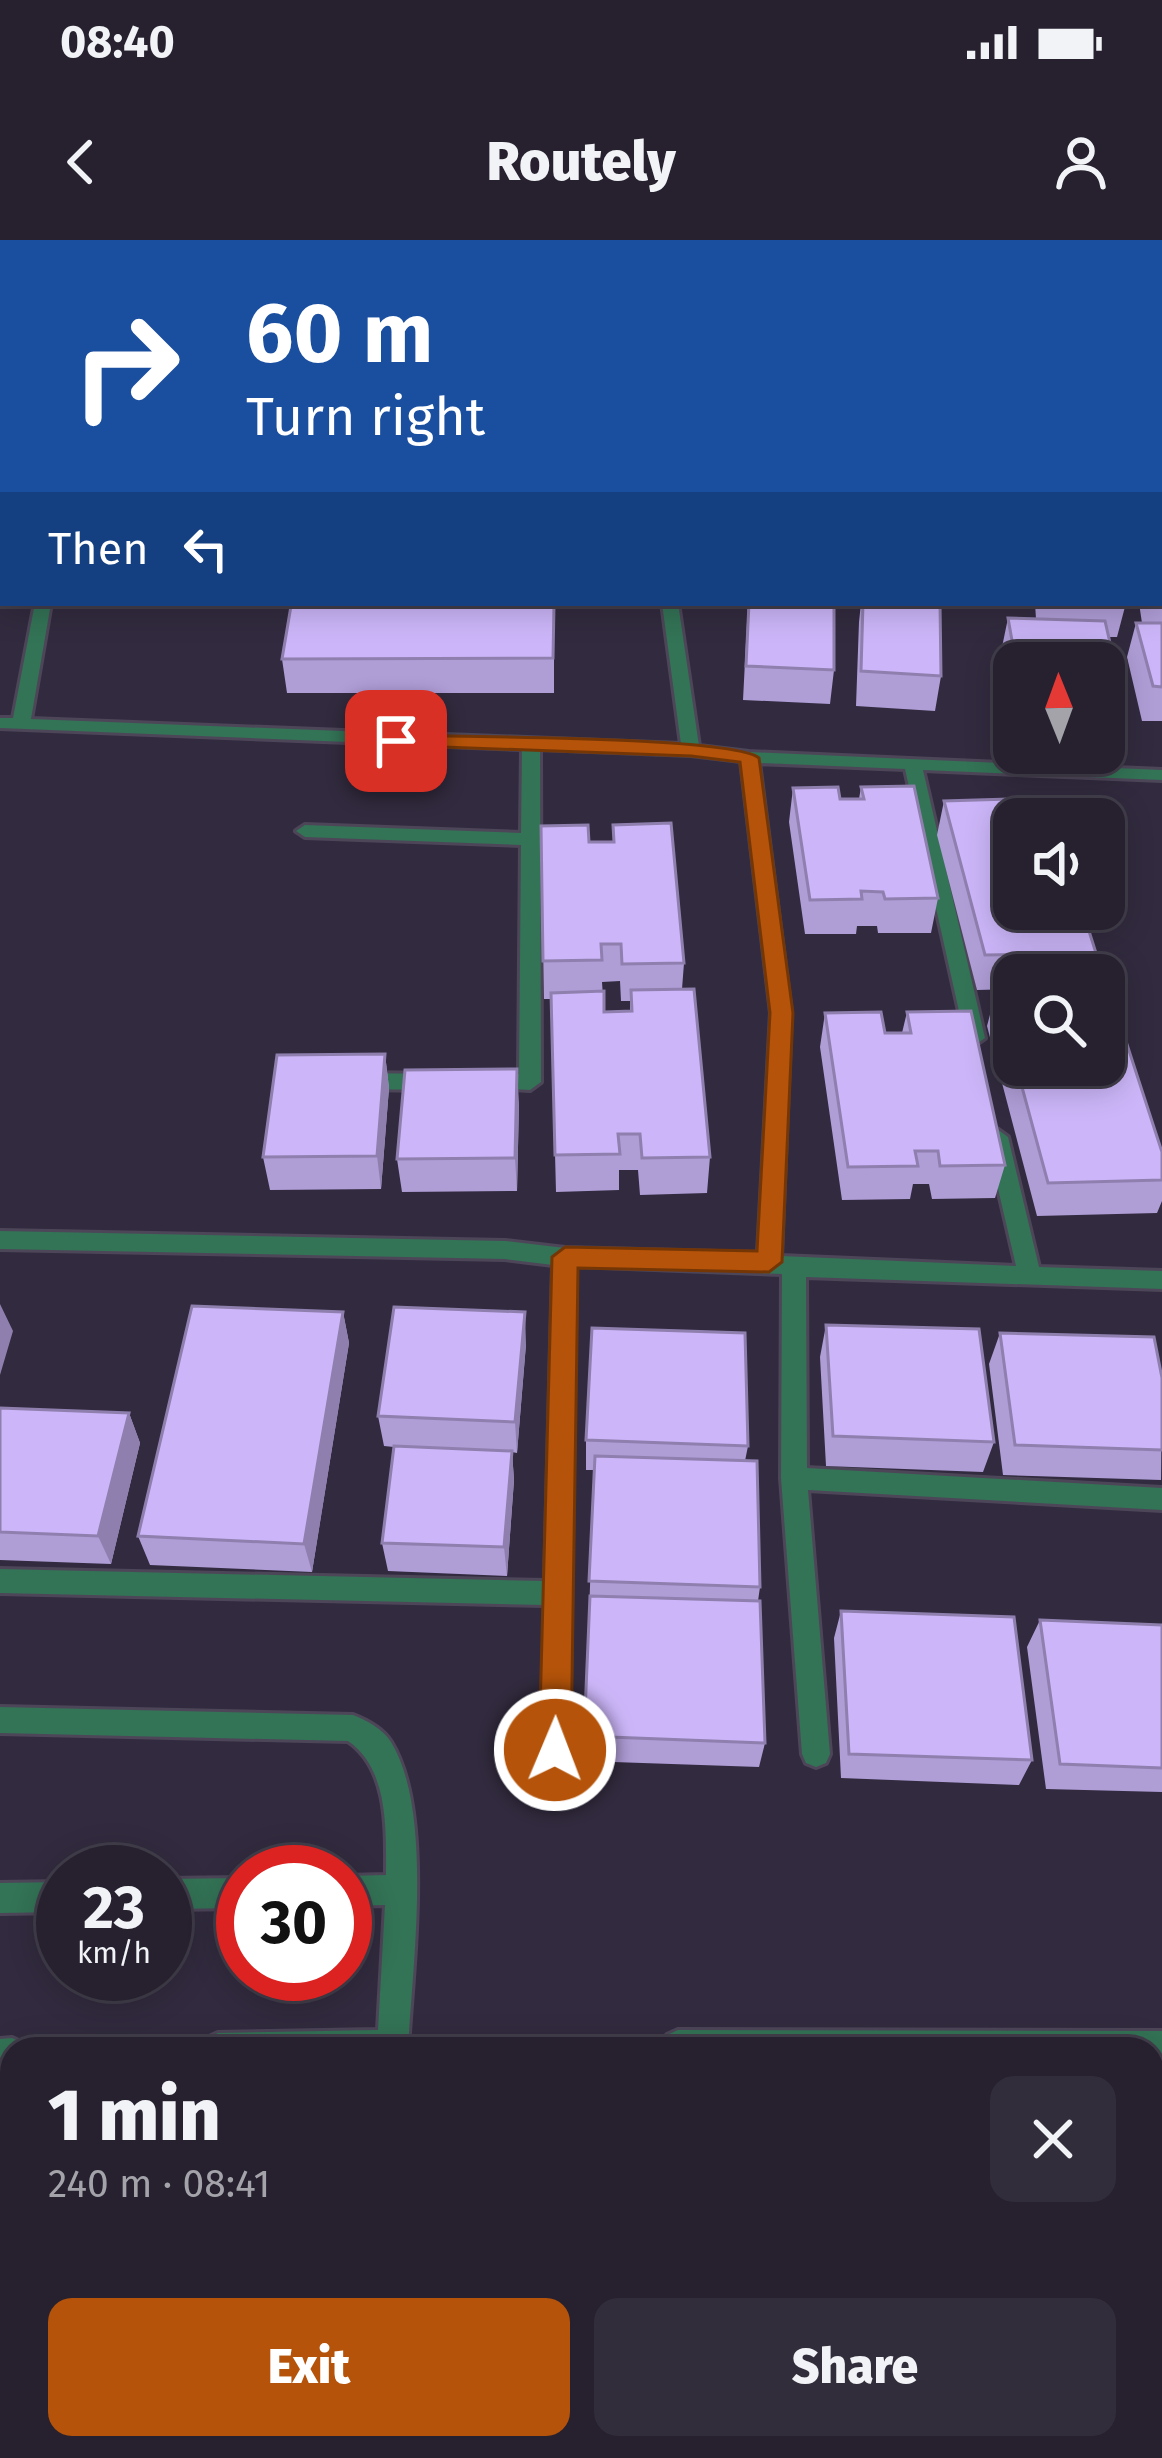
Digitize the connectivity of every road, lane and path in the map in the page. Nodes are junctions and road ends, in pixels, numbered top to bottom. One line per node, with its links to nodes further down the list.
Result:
1 (42, 606): 4 (street)
2 (670, 606): 6 (street)
3 (0, 723): 4 (street)
4 (21, 724): 5 (street)
5 (531, 746): 6 (street); 11 (street)
6 (691, 750): 7 (street)
7 (749, 758): 8 (street); 17 (street)
8 (913, 766): 9 (street); 12 (street)
9 (1162, 775)
10 (305, 831): 11 (street)
11 (531, 839): 13 (street)
12 (981, 1066)
13 (342, 1081)
14 (991, 1111): 18 (street)
15 (0, 1240): 16 (street)
16 (565, 1257): 17 (street); 23 (street)
17 (782, 1265): 18 (street); 20 (street)
18 (1029, 1273): 19 (street)
19 (1162, 1280)
20 (794, 1478): 21 (street); 26 (street)
21 (1162, 1499)
22 (0, 1581): 23 (street)
23 (558, 1594): 25 (street)
24 (0, 1720): 28 (street)
25 (555, 1750)
26 (816, 1754)
27 (372, 1890): 28 (street)
28 (398, 1890): 31 (street)
29 (36, 1897): 30 (street)
30 (0, 1898)
31 (393, 2037)

